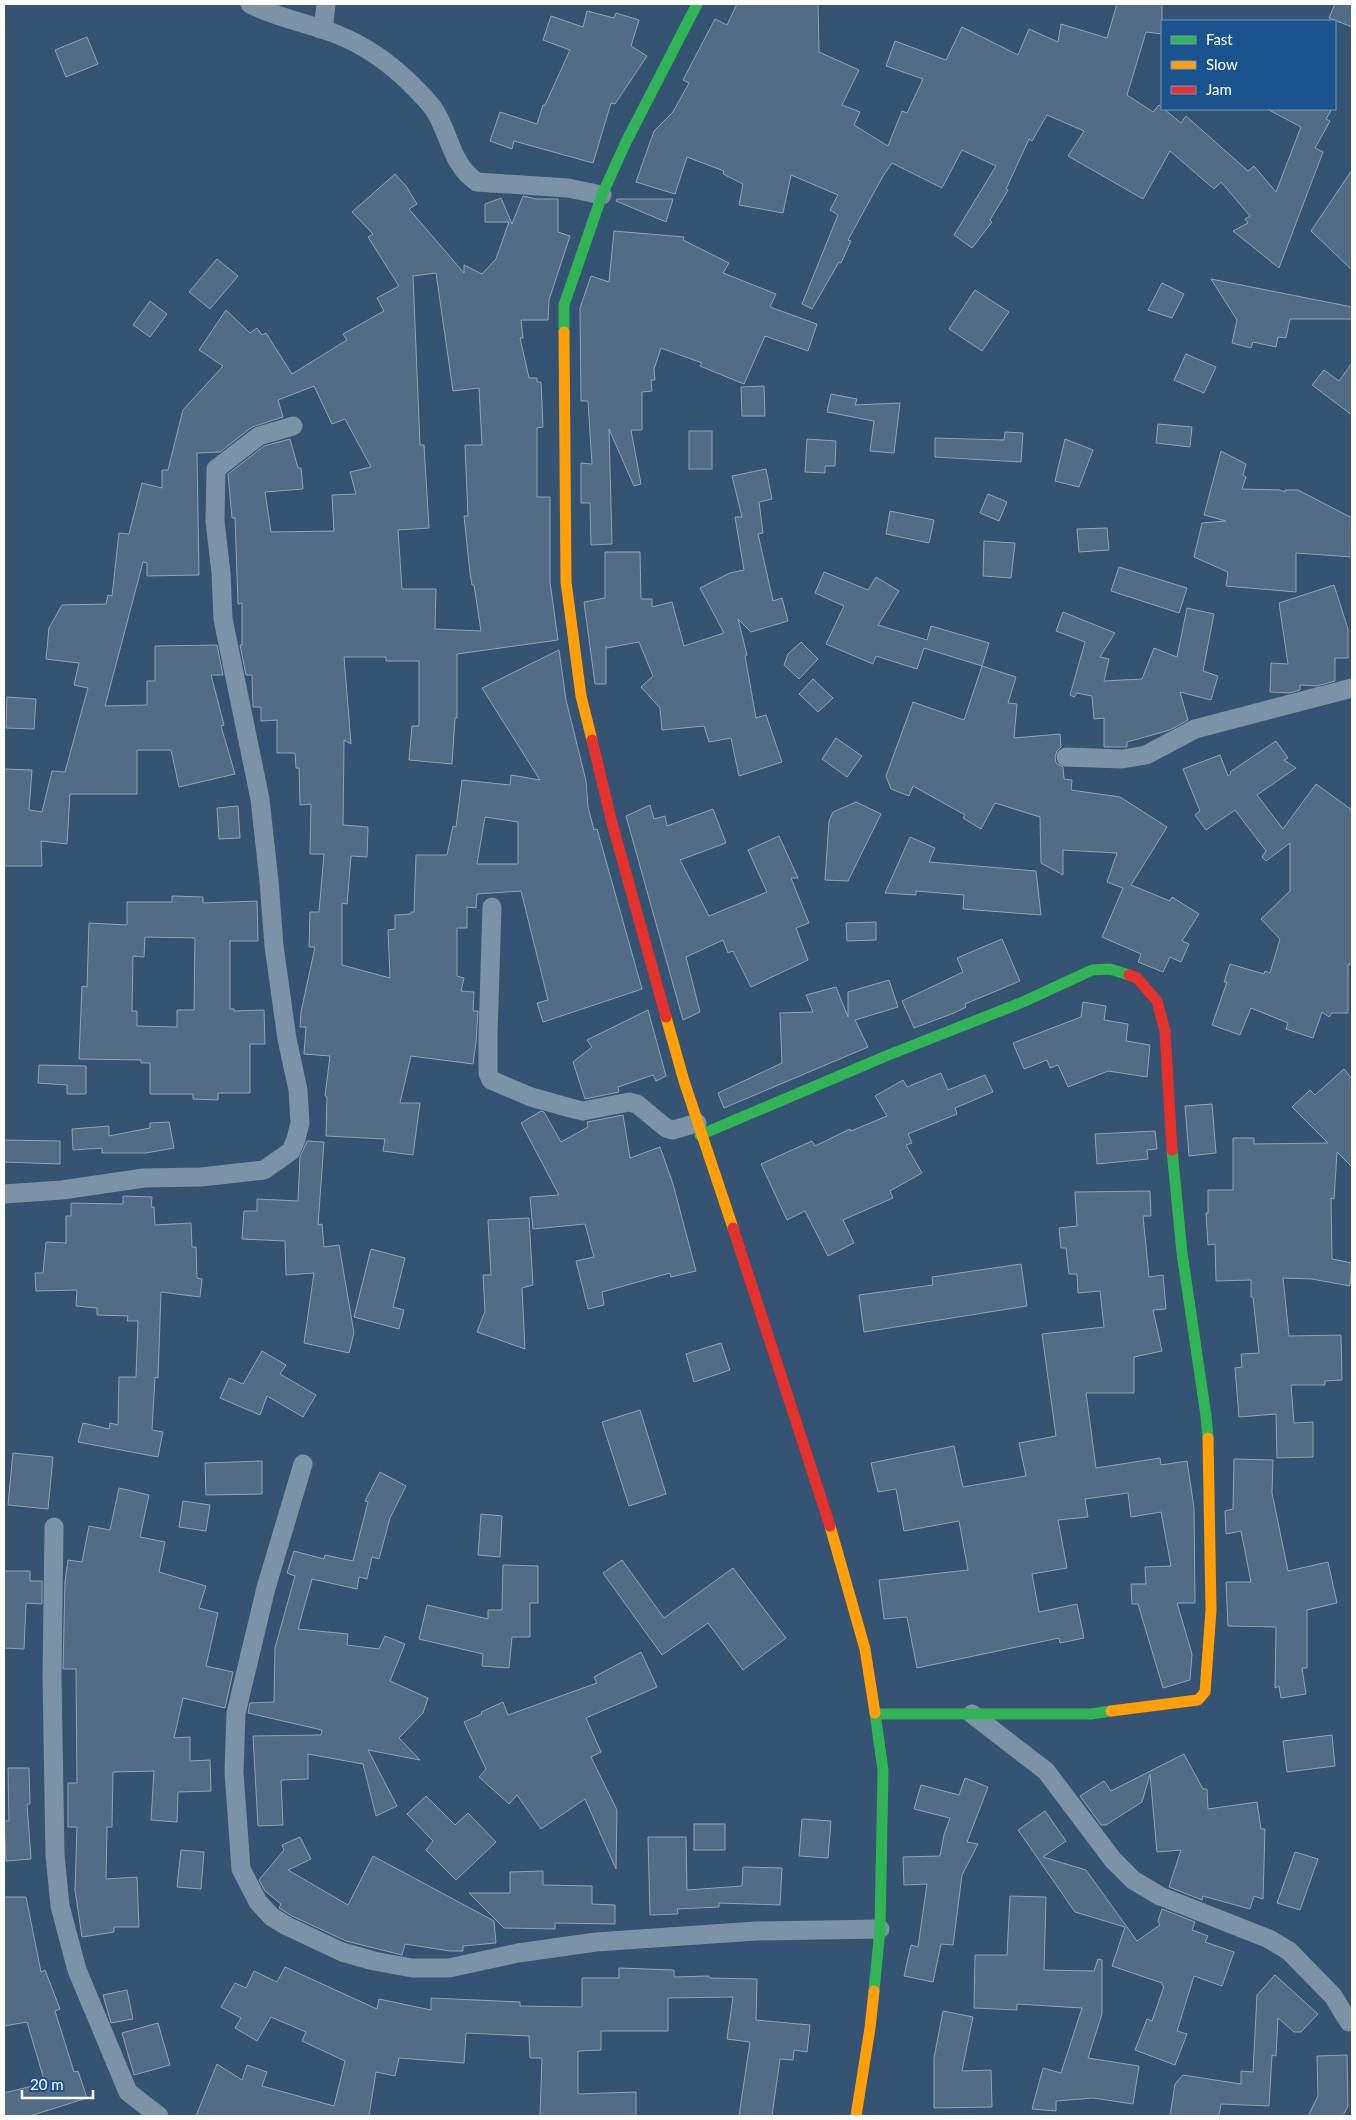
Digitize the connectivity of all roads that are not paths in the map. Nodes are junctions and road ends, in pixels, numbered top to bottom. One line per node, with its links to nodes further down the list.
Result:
1 (250, 4): 4 (street)
2 (326, 4): 4 (street)
3 (697, 4): 5 (street)
4 (320, 29): 5 (street)
5 (602, 195): 10 (street)
6 (293, 426): 11 (street)
7 (1352, 688): 8 (street)
8 (1066, 757)
9 (492, 907): 10 (street)
10 (699, 1129): 14 (street); 15 (street)
11 (4, 1194)
12 (303, 1464): 16 (street)
13 (54, 1527): 18 (street)
14 (876, 1714): 15 (street); 16 (street)
15 (972, 1714): 17 (street)
16 (880, 1929): 19 (street)
17 (1349, 2022)
18 (159, 2116)
19 (856, 2116)

